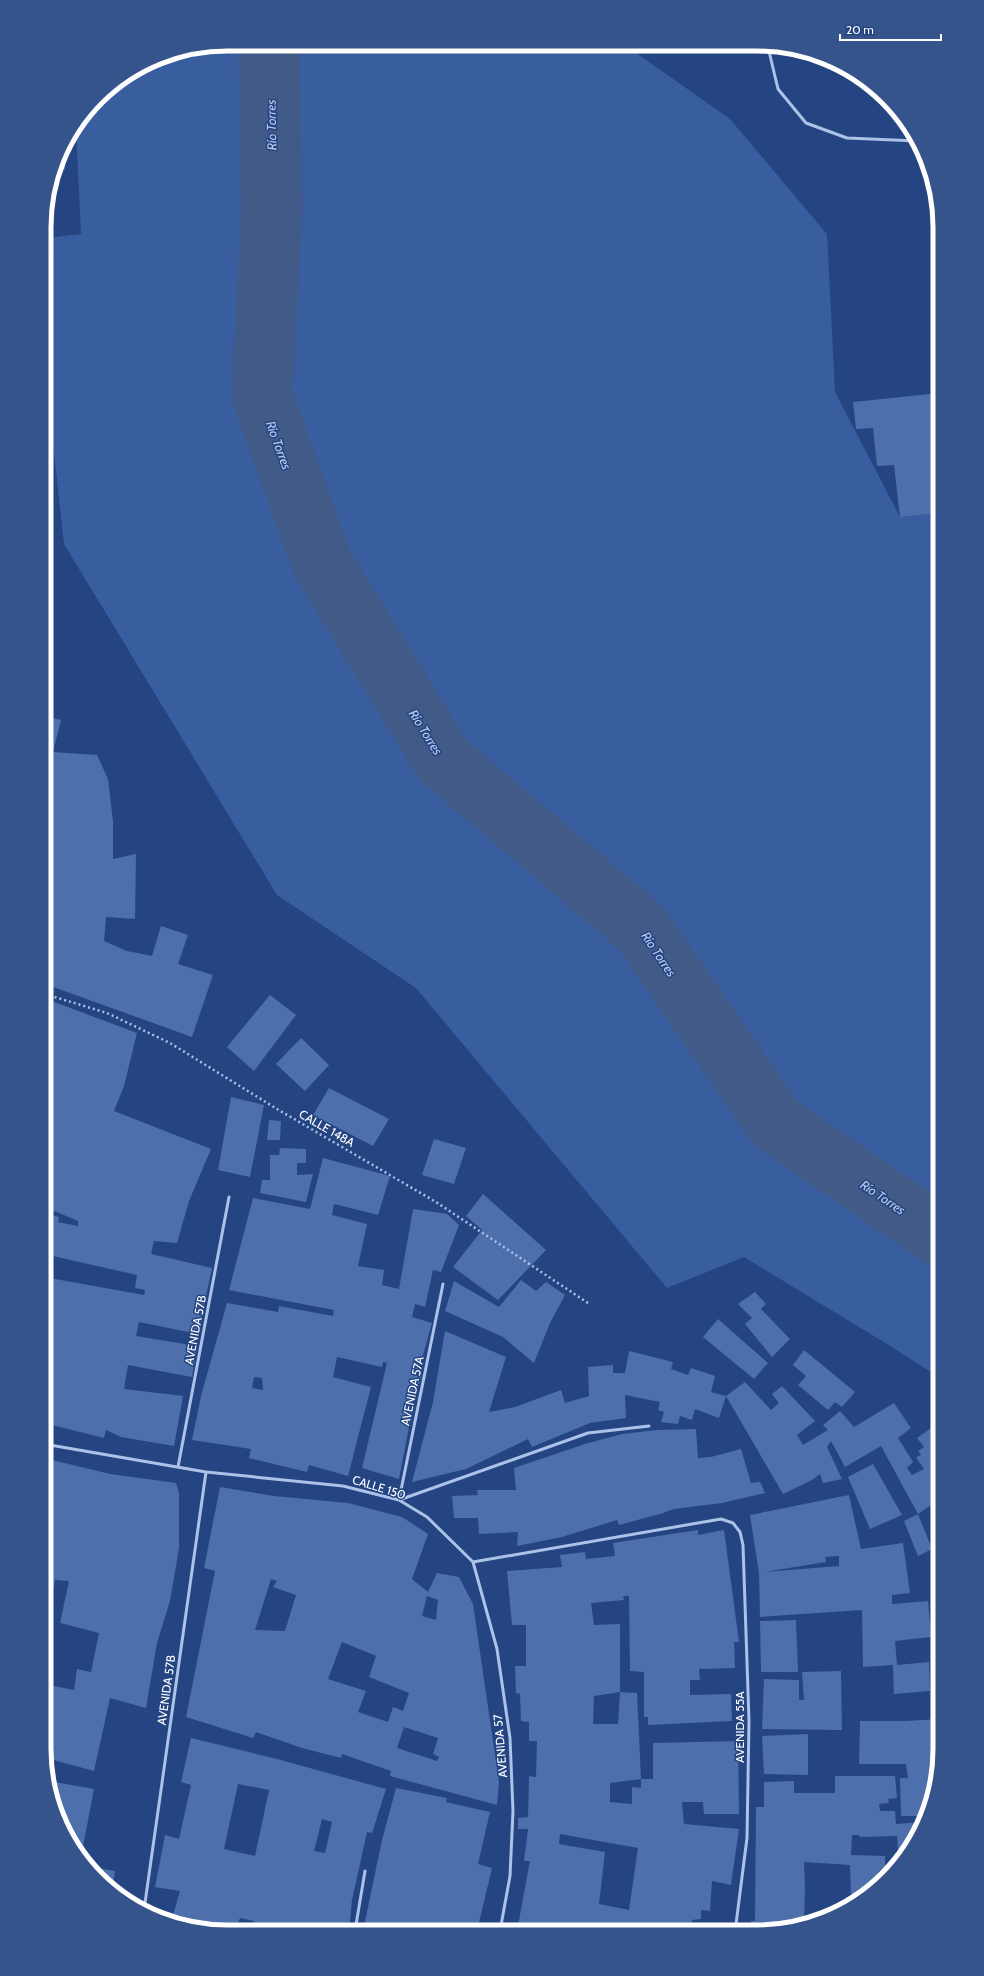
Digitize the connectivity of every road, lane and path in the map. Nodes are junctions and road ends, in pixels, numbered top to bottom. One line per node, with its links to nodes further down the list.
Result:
1 (769, 51): 2 (lane)
2 (910, 141)
3 (51, 996): 6 (path, CALLE 148A)
4 (229, 1197): 9 (lane, AVENIDA 57B)
5 (443, 1284): 11 (lane, AVENIDA 57A)
6 (588, 1302)
7 (649, 1426): 11 (lane)
8 (51, 1445): 9 (lane, CALLE 150)
9 (178, 1467): 10 (lane, CALLE 150)
10 (206, 1472): 11 (lane, CALLE 150); 14 (lane, AVENIDA 57B)
11 (399, 1500): 12 (lane, CALLE 150)
12 (473, 1562): 16 (lane, AVENIDA 57); 17 (lane, AVENIDA 55A)
13 (365, 1871): 15 (lane)
14 (145, 1904)
15 (356, 1925)
16 (501, 1925)
17 (736, 1925)

